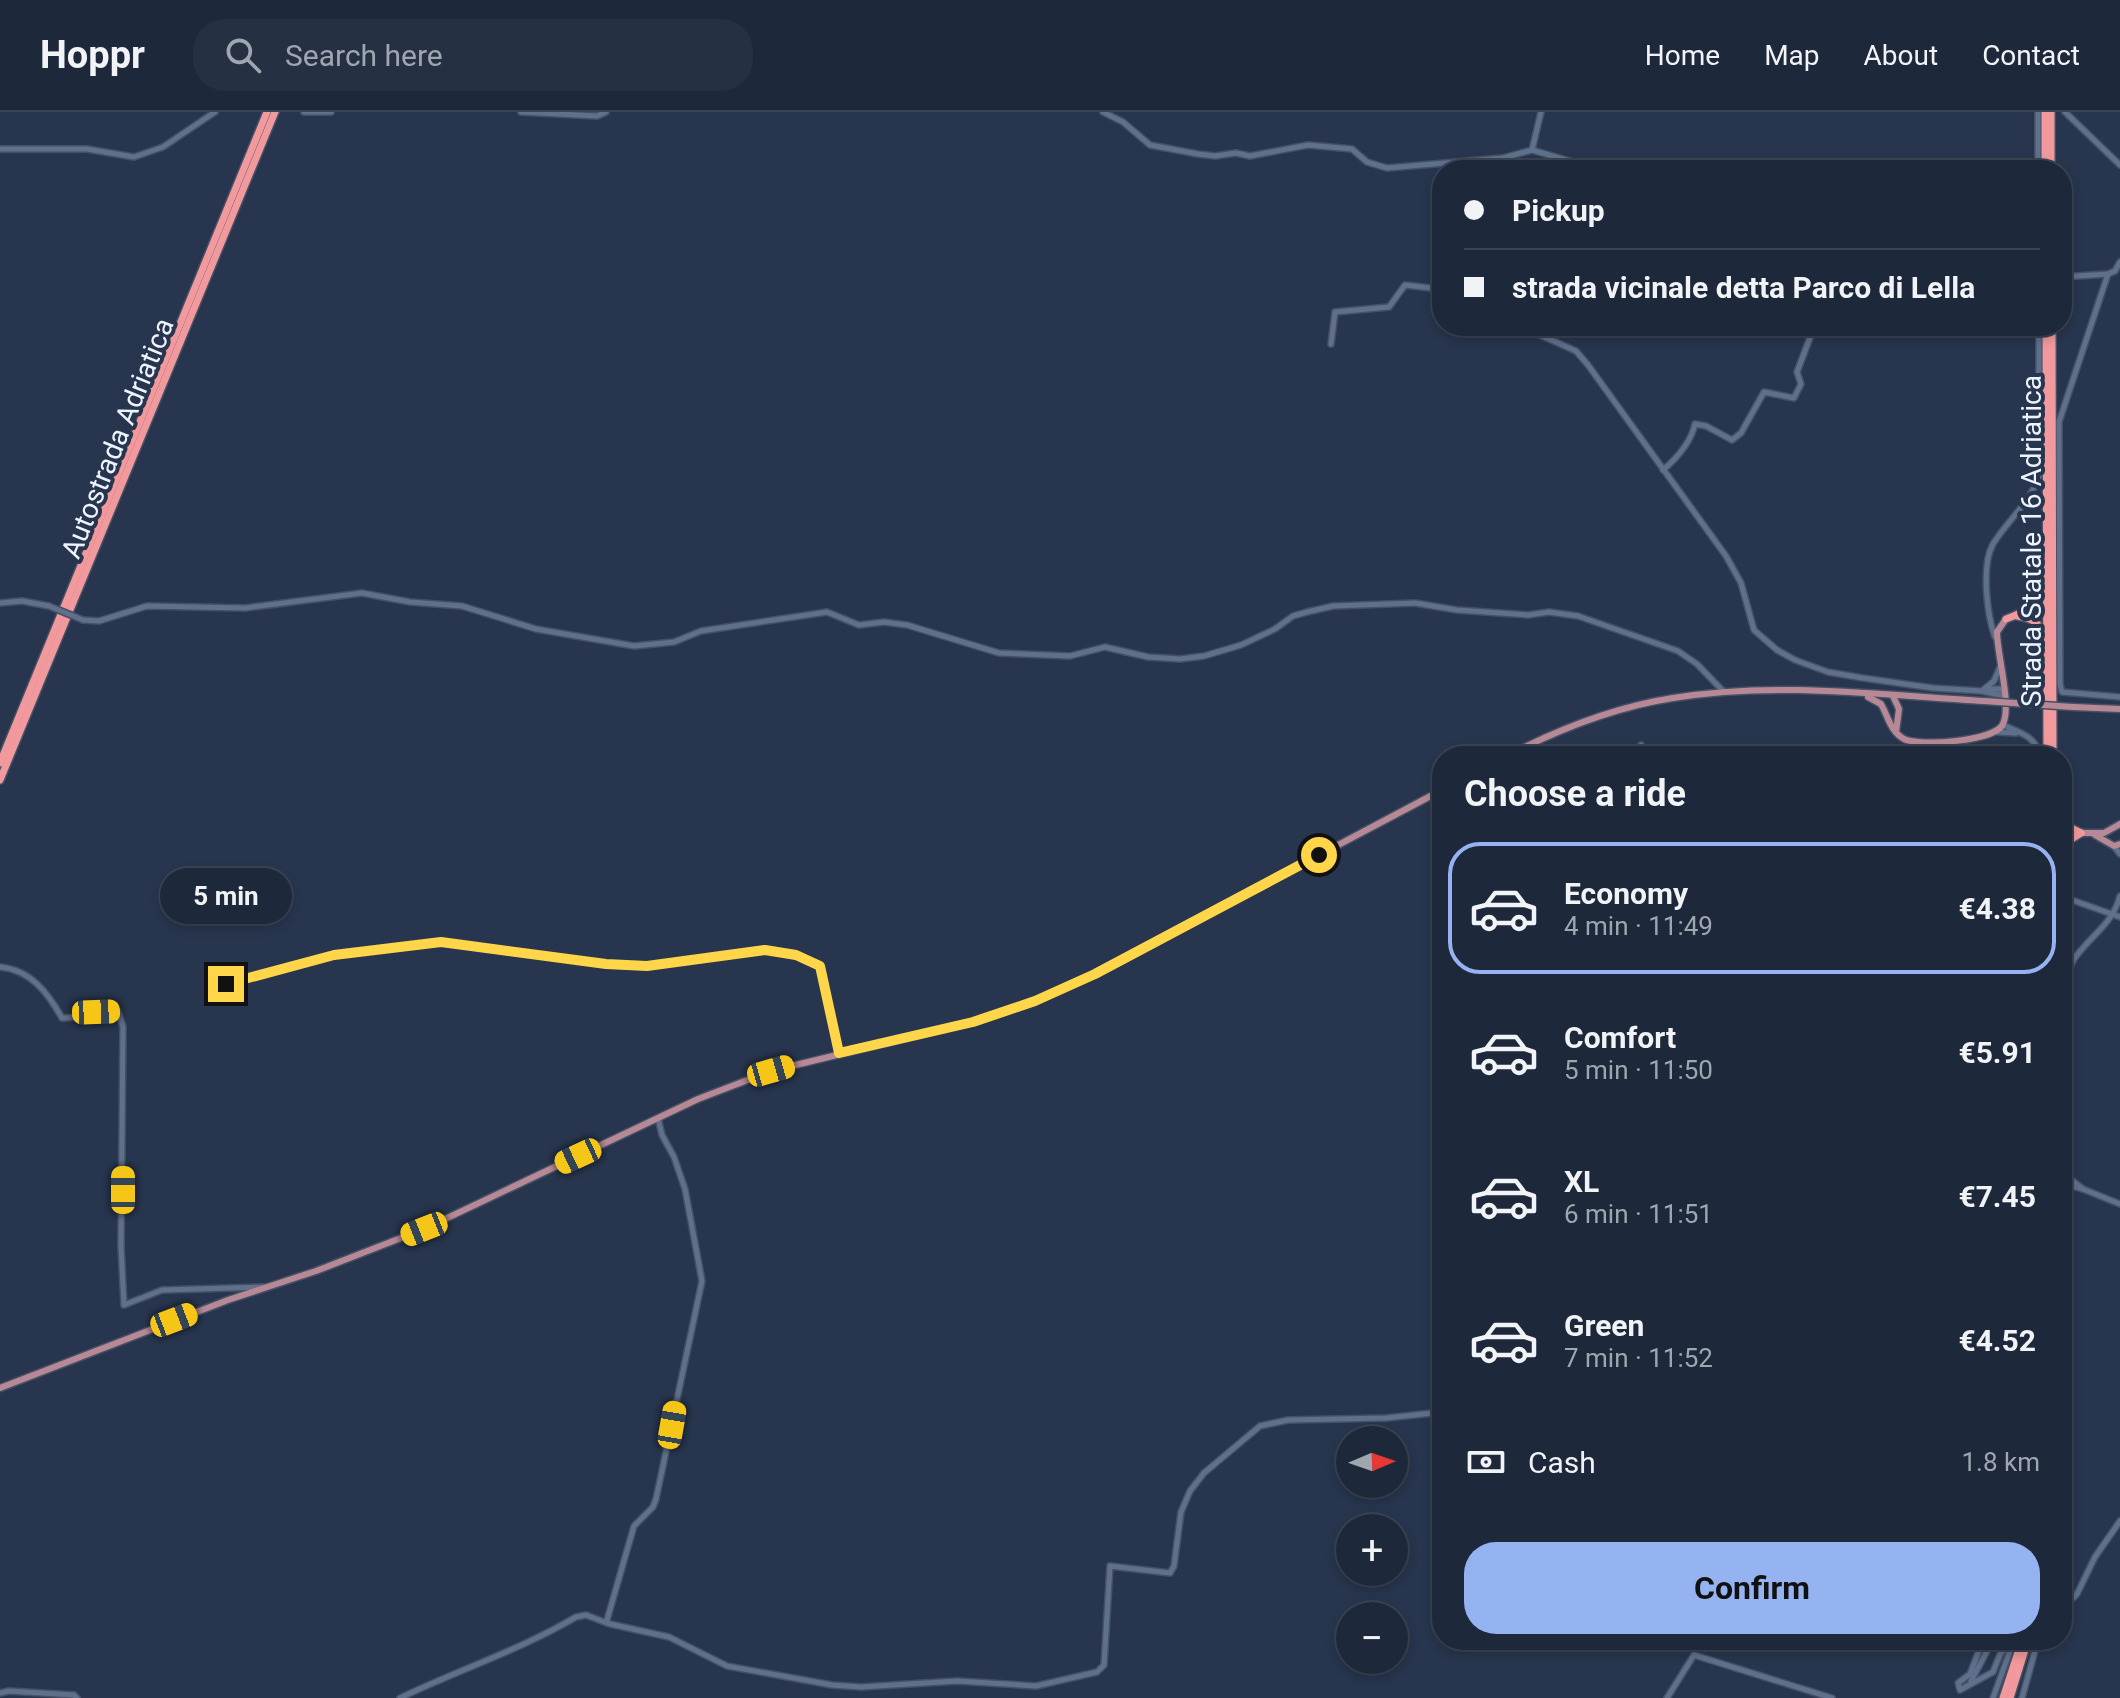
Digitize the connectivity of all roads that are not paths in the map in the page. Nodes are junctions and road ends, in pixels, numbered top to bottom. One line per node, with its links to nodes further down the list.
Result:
1 (215, 112): 13 (street)
2 (267, 112): 59 (highway, Autostrada Adriatica)
3 (275, 112): 60 (highway, Autostrada Adriatica)
4 (304, 112): 5 (street)
5 (331, 112)
6 (521, 112): 7 (street)
7 (606, 112)
8 (1103, 112): 20 (street)
9 (1541, 112): 14 (street)
10 (2038, 112): 18 (street)
11 (2048, 112): 19 (highway)
12 (2065, 112): 21 (street)
13 (0, 149)
14 (1532, 150): 15 (street); 17 (street)
15 (1503, 158): 16 (street)
16 (1478, 160)
17 (1566, 160)
18 (2038, 160)
19 (2048, 160)
20 (1432, 164)
21 (2120, 165)
22 (2120, 262): 23 (street)
23 (2108, 274): 24 (street); 47 (street)
24 (2072, 276)
25 (1432, 290): 31 (street)
26 (1542, 336): 32 (street)
27 (1811, 336): 32 (street)
28 (2039, 336): 35 (street)
29 (2049, 336): 33 (highway, Strada Statale 16 Adriatica)
30 (2049, 336): 58 (highway, Strada Statale 16 Adriatica)
31 (1331, 344)
32 (1663, 470): 41 (street)
33 (2047, 536): 36 (highway); 40 (highway, Strada Statale 16 Adriatica)
34 (0, 603): 42 (street, bridge)
35 (1988, 611): 37 (street); 38 (street)
36 (2015, 616): 37 (highway); 40 (highway)
37 (2006, 619): 38 (main road)
38 (1997, 642): 39 (main road)
39 (2001, 666): 41 (street); 45 (main road)
40 (2047, 689): 57 (highway, Strada Statale 16 Adriatica)
41 (1983, 690): 45 (street)
42 (1724, 692): 43 (main road); 55 (main road)
43 (1857, 694): 44 (main road); 50 (main road)
44 (1893, 696): 46 (main road); 48 (main road); 50 (main road)
45 (2004, 696): 51 (main road)
46 (1916, 697): 48 (main road); 49 (main road, bridge)
47 (2120, 697)
48 (1899, 709): 52 (main road)
49 (2120, 709)
50 (1886, 712): 52 (main road)
51 (2003, 725): 53 (main road); 54 (street)
52 (1896, 732): 53 (main road)
53 (1997, 732): 54 (street)
54 (2021, 734): 56 (street)
55 (1526, 746)
56 (2036, 746)
57 (2051, 746)
58 (2053, 746)
59 (0, 763)
60 (0, 780)
61 (1432, 795): 77 (main road)
62 (2120, 824): 64 (main road)
63 (2072, 828): 65 (highway)
64 (2109, 831): 66 (main road); 67 (main road)
65 (2081, 833): 66 (main road); 68 (highway)
66 (2095, 835): 69 (main road)
67 (2120, 835)
68 (2072, 839)
69 (2117, 845): 70 (street)
70 (2120, 854)
71 (2120, 896): 73 (street)
72 (2072, 900): 73 (street)
73 (2117, 916): 74 (street)
74 (2072, 964)
75 (0, 967): 84 (street)
76 (220, 985): 77 (street)
77 (839, 1053): 78 (main road)
78 (658, 1118): 84 (main road); 89 (street)
79 (2072, 1182): 81 (street)
80 (2072, 1185): 81 (street)
81 (2075, 1186): 82 (street); 83 (street)
82 (2072, 1191)
83 (2120, 1204)
84 (265, 1287): 85 (main road)
85 (0, 1388)
86 (1432, 1413): 89 (street)
87 (2120, 1521): 88 (street)
88 (2072, 1599)
89 (607, 1623): 100 (street)
90 (1979, 1650): 97 (street)
91 (1988, 1650): 97 (street)
92 (2004, 1650): 97 (street)
93 (2010, 1650): 104 (street)
94 (2019, 1650): 105 (highway)
95 (2025, 1650): 106 (highway)
96 (2035, 1650): 107 (street)
97 (1967, 1687): 103 (street)
98 (0, 1693): 99 (street)
99 (77, 1698)
100 (400, 1698)
101 (1667, 1698): 102 (street)
102 (1832, 1698)
103 (1959, 1698)
104 (1993, 1698)
105 (2003, 1698)
106 (2010, 1698)
107 (2022, 1698)

